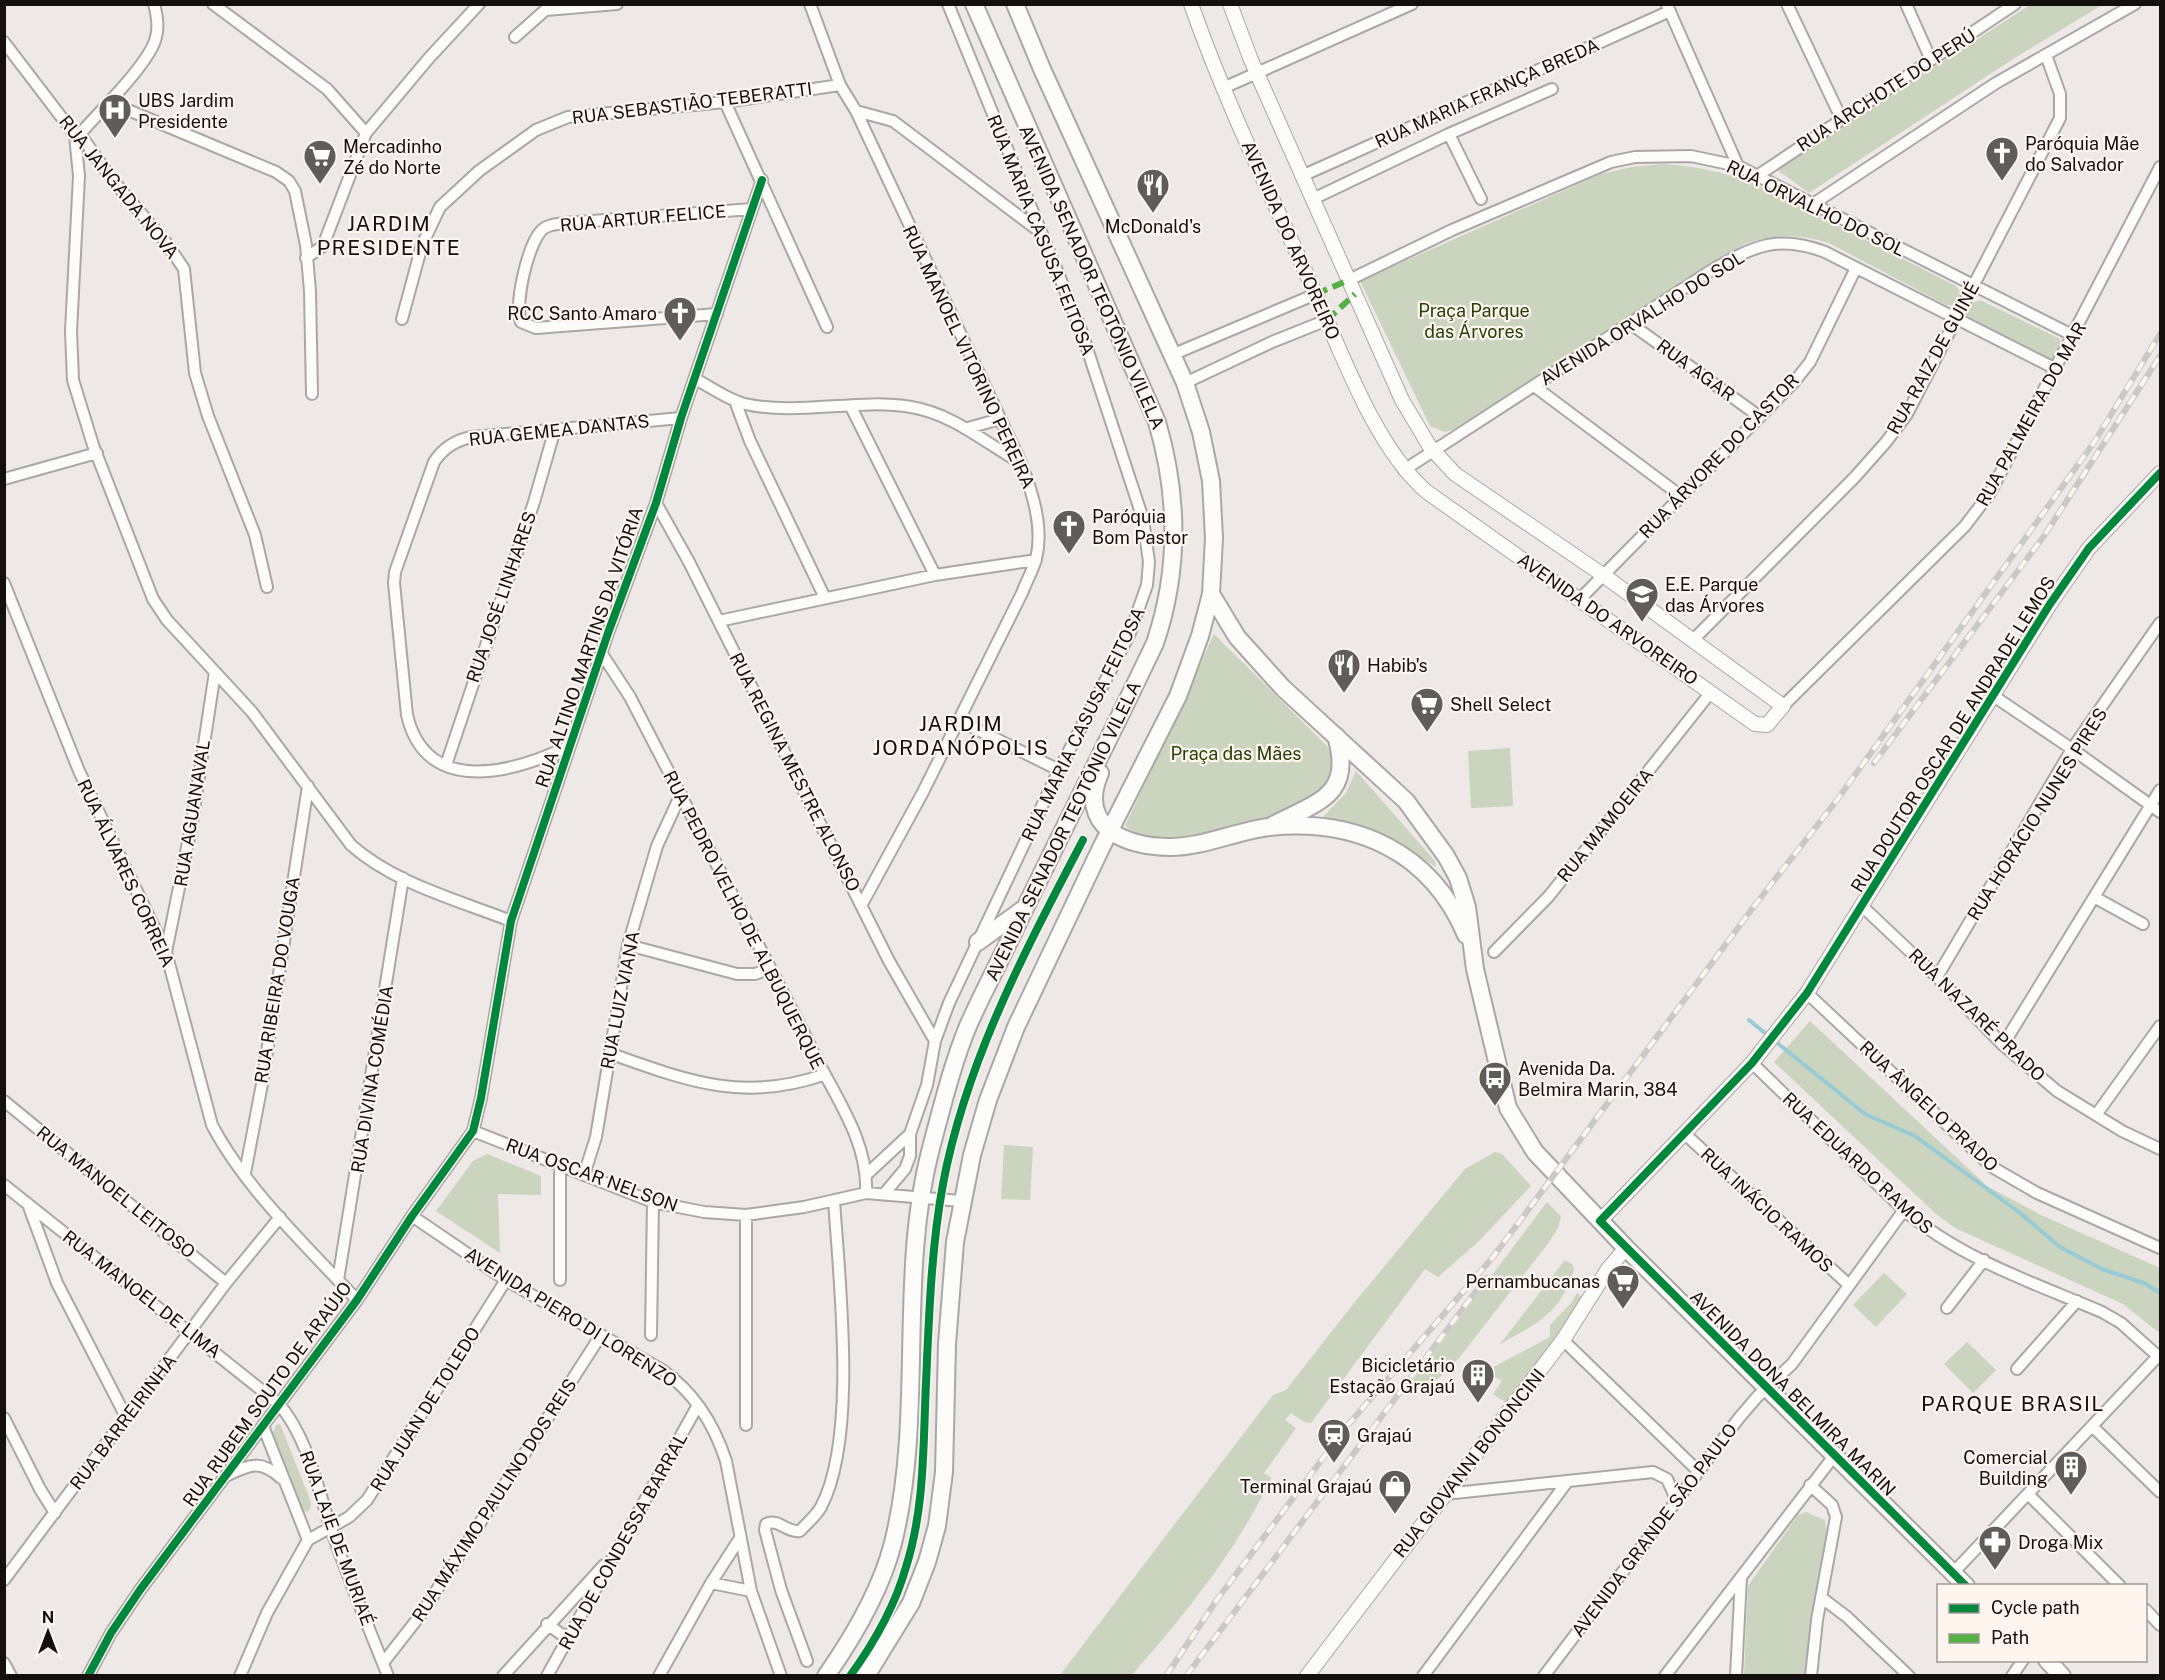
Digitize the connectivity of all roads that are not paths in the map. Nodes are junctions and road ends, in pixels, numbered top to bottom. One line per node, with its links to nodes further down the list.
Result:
1 (154, 4): 26 (street)
2 (213, 4): 30 (street)
3 (479, 4): 30 (street)
4 (617, 4): 16 (street)
5 (810, 4): 23 (street, RUA MANOEL VITORINO PEREIRA)
6 (948, 4): 42 (street, RUA MARIA CASUSA FEITOSA)
7 (974, 4): 92 (main road, AVENIDA SENADOR TEOTÔNIO VILELA)
8 (1015, 4): 55 (main road)
9 (1191, 4): 24 (street, AVENIDA DO ARVOREIRO)
10 (1230, 4): 22 (street, AVENIDA DO ARVOREIRO)
11 (1412, 4): 22 (street)
12 (1786, 4): 29 (street)
13 (1906, 4): 21 (street)
14 (2015, 4): 21 (street, RUA ARCHOTE DO PERÚ)
15 (2135, 4): 20 (street)
16 (549, 7): 18 (street)
17 (1668, 8): 33 (street); 35 (street, RUA MARIA FRANÇA BREDA)
18 (515, 38)
19 (4, 42): 31 (street, RUA JANGADA NOVA)
20 (2046, 55): 40 (street); 46 (street, RUA RAIZ DE GUINÉ)
21 (1930, 60): 29 (street, RUA ARCHOTE DO PERÚ)
22 (1257, 72): 24 (street); 35 (street, AVENIDA DO ARVOREIRO)
23 (840, 85): 27 (street, RUA SEBASTIÃO TEBERATTI); 28 (street, RUA MANOEL VITORINO PEREIRA)
24 (1223, 88): 47 (street, AVENIDA DO ARVOREIRO)
25 (1552, 89): 32 (street)
26 (109, 102): 31 (street); 43 (street)
27 (725, 102): 37 (street); 49 (street, RUA SEBASTIÃO TEBERATTI)
28 (856, 111): 42 (street); 65 (street, RUA MANOEL VITORINO PEREIRA)
29 (1841, 118): 36 (street, RUA ARCHOTE DO PERÚ)
30 (366, 133): 43 (street)
31 (77, 134): 69 (street); 80 (street, RUA JANGADA NOVA)
32 (1449, 134): 38 (street); 39 (street)
33 (1738, 166): 36 (street, RUA ORVALHO DO SOL); 45 (street, RUA ORVALHO DO SOL)
34 (2160, 167): 54 (street, RUA PALMEIRA DO MAR)
35 (1304, 175): 38 (street, AVENIDA DO ARVOREIRO)
36 (1757, 176): 40 (street, RUA ORVALHO DO SOL)
37 (762, 180): 41 (street, RUA ALTINO MARTINS DA VITÓRIA); 53 (street)
38 (1315, 198): 45 (street, AVENIDA DO ARVOREIRO)
39 (1481, 199)
40 (1813, 204): 46 (street, RUA ORVALHO DO SOL)
41 (752, 209): 48 (street, RUA ALTINO MARTINS DA VITÓRIA); 48 (street, RUA ARTUR FELICE)
42 (1039, 231): 99 (street, RUA MARIA CASUSA FEITOSA)
43 (306, 258): 60 (street)
44 (1856, 268): 50 (street, AVENIDA ORVALHO DO SOL); 52 (street, AVENIDA ORVALHO DO SOL); 63 (street, RUA ÁRVORE DO CASTOR)
45 (1349, 280): 68 (street, AVENIDA DO ARVOREIRO)
46 (1973, 285): 50 (street, RUA RAIZ DE GUINÉ); 54 (street, RUA ORVALHO DO SOL)
47 (1316, 294): 51 (street, AVENIDA DO ARVOREIRO); 55 (street)
48 (717, 314): 57 (street, RUA ALTINO MARTINS DA VITÓRIA)
49 (402, 319)
50 (1956, 319): 56 (street, AVENIDA ORVALHO DO SOL); 86 (street, RUA RAIZ DE GUINÉ)
51 (1327, 321): 58 (street); 71 (street, AVENIDA DO ARVOREIRO)
52 (1631, 324): 59 (street, AVENIDA ORVALHO DO SOL); 63 (street, RUA AGAR)
53 (827, 327)
54 (2074, 336): 56 (street, RUA PALMEIRA DO MAR)
55 (1174, 354): 58 (main road)
56 (2056, 369): 91 (street, RUA PALMEIRA DO MAR)
57 (695, 380): 61 (street); 64 (street, RUA ALTINO MARTINS DA VITÓRIA)
58 (1185, 383): 81 (main road)
59 (1534, 386): 68 (street, AVENIDA ORVALHO DO SOL); 74 (street)
60 (312, 394)
61 (735, 401): 62 (street); 82 (street)
62 (852, 407): 66 (street); 77 (street)
63 (1760, 417): 74 (street, RUA ÁRVORE DO CASTOR)
64 (681, 418): 67 (street, RUA GEMEA DANTAS); 75 (street, RUA ALTINO MARTINS DA VITÓRIA)
65 (1000, 419): 66 (street); 70 (street, RUA MANOEL VITORINO PEREIRA)
66 (968, 428): 70 (street)
67 (555, 429): 98 (street, RUA JOSÉ LINHARES); 98 (street, RUA GEMEA DANTAS)
68 (1434, 452): 71 (street); 78 (street, AVENIDA DO ARVOREIRO)
69 (97, 453): 73 (street); 88 (street)
70 (1021, 463): 76 (street, RUA MANOEL VITORINO PEREIRA)
71 (1404, 470): 83 (street, AVENIDA DO ARVOREIRO)
72 (2160, 473): 90 (street, RUA DOUTOR OSCAR DE ANDRADE LEMOS)
73 (4, 479)
74 (1681, 495): 78 (street, RUA ÁRVORE DO CASTOR)
75 (656, 502): 84 (street, RUA REGINA MESTRE ALONSO); 87 (street, RUA ALTINO MARTINS DA VITÓRIA)
76 (1036, 560): 77 (street); 93 (street, RUA MANOEL VITORINO PEREIRA)
77 (935, 575): 82 (street)
78 (1603, 575): 83 (street, RUA ÁRVORE DO CASTOR); 86 (street, AVENIDA DO ARVOREIRO)
79 (5, 584): 117 (street, RUA ÁLVARES CORREIA)
80 (267, 587)
81 (1211, 594): 95 (main road, AVENIDA DONA BELMIRA MARIN); 106 (main road)
82 (825, 598): 84 (street)
83 (1580, 600): 89 (street, AVENIDA DO ARVOREIRO)
84 (719, 621): 109 (street, RUA REGINA MESTRE ALONSO)
85 (2160, 623): 97 (street, RUA HORÁCIO NUNES PIRES)
86 (1692, 641): 91 (street, AVENIDA DO ARVOREIRO)
87 (602, 654): 96 (street, RUA ALTINO MARTINS DA VITÓRIA); 102 (street, RUA PEDRO VELHO DE ALBUQUERQUE)
88 (215, 672): 100 (street); 117 (street, RUA AGUANAVAL)
89 (1711, 692): 94 (street, AVENIDA DO ARVOREIRO); 118 (street, RUA MAMOEIRA)
90 (1992, 695): 97 (street); 110 (street, RUA DOUTOR OSCAR DE ANDRADE LEMOS)
91 (1783, 706): 94 (street, RUA PALMEIRA DO MAR)
92 (1124, 708): 106 (main road); 111 (main road, AVENIDA SENADOR TEOTÔNIO VILELA)
93 (958, 720): 99 (street); 109 (street, RUA MANOEL VITORINO PEREIRA)
94 (1755, 724)
95 (1336, 736): 105 (main road); 116 (main road, AVENIDA DONA BELMIRA MARIN)
96 (569, 746): 98 (street, RUA GEMEA DANTAS); 112 (street, RUA ALTINO MARTINS DA VITÓRIA)
97 (2072, 749): 103 (street); 120 (street, RUA HORÁCIO NUNES PIRES)
98 (446, 765)
99 (1059, 770): 114 (street, RUA MARIA CASUSA FEITOSA)
100 (308, 786): 107 (street); 135 (street, RUA RIBEIRA DO VOUGA)
101 (2160, 790): 103 (street)
102 (681, 795): 115 (street, RUA LUIZ VIANA); 119 (street, RUA PEDRO VELHO DE ALBUQUERQUE)
103 (2151, 805): 104 (street); 108 (street)
104 (2160, 812)
105 (1269, 827): 106 (main road, AVENIDA DONA BELMIRA MARIN); 116 (main road, AVENIDA DONA BELMIRA MARIN)
106 (1109, 830): 143 (main road)
107 (403, 879): 112 (street); 154 (street, RUA DIVINA COMÉDIA)
108 (2094, 897): 113 (street); 124 (street)
109 (862, 903): 123 (street, RUA REGINA MESTRE ALONSO)
110 (1863, 907): 120 (street, RUA NAZARÉ PRADO); 121 (street, RUA DOUTOR OSCAR DE ANDRADE LEMOS)
111 (1025, 908): 114 (main road); 141 (main road, AVENIDA SENADOR TEOTÔNIO VILELA)
112 (511, 921): 130 (street, RUA ALTINO MARTINS DA VITÓRIA)
113 (2143, 924)
114 (978, 942): 123 (street, RUA MARIA CASUSA FEITOSA)
115 (628, 945): 119 (street); 125 (street, RUA LUIZ VIANA)
116 (1472, 950): 150 (main road, AVENIDA DONA BELMIRA MARIN)
117 (165, 952): 135 (street, RUA ÁLVARES CORREIA)
118 (1494, 952)
119 (769, 969): 127 (street, RUA PEDRO VELHO DE ALBUQUERQUE)
120 (1937, 977): 124 (street, RUA NAZARÉ PRADO)
121 (1807, 993): 126 (street, RUA DOUTOR OSCAR DE ANDRADE LEMOS); 152 (street, RUA ÂNGELO PRADO)
122 (2160, 1026): 129 (street)
123 (935, 1041): 131 (street, RUA MARIA CASUSA FEITOSA)
124 (2003, 1045): 129 (street, RUA NAZARÉ PRADO)
125 (609, 1053): 127 (street); 137 (street, RUA LUIZ VIANA)
126 (1752, 1063): 132 (street, RUA DOUTOR OSCAR DE ANDRADE LEMOS); 146 (street, RUA EDUARDO RAMOS)
127 (823, 1075): 136 (street, RUA PEDRO VELHO DE ALBUQUERQUE)
128 (4, 1101): 157 (street, RUA MANOEL LEITOSO)
129 (2096, 1115): 133 (street, RUA NAZARÉ PRADO)
130 (473, 1131): 134 (street, RUA OSCAR NELSON); 148 (street, RUA RUBEM SOUTO DE ARAÚJO)
131 (910, 1134): 136 (street, RUA MARIA CASUSA FEITOSA); 140 (street, RUA MARIA CASUSA FEITOSA)
132 (1685, 1134): 150 (street, RUA DOUTOR OSCAR DE ANDRADE LEMOS); 158 (street, RUA INÁCIO RAMOS)
133 (2160, 1149)
134 (560, 1165): 137 (street, RUA OSCAR NELSON); 156 (street)
135 (245, 1173): 149 (street, RUA ÁLVARES CORREIA)
136 (867, 1174): 139 (street, RUA PEDRO VELHO DE ALBUQUERQUE)
137 (584, 1175): 144 (street, RUA OSCAR NELSON)
138 (4, 1185): 145 (street, RUA MANOEL DE LIMA)
139 (866, 1193): 140 (street, RUA OSCAR NELSON); 142 (street, RUA OSCAR NELSON)
140 (884, 1194): 141 (street, RUA OSCAR NELSON)
141 (921, 1199): 143 (street, RUA OSCAR NELSON); 216 (main road, AVENIDA SENADOR TEOTÔNIO VILELA)
142 (834, 1200): 147 (street, RUA OSCAR NELSON); 203 (street)
143 (961, 1201): 217 (main road)
144 (653, 1202): 147 (street, RUA OSCAR NELSON); 164 (street)
145 (28, 1204): 162 (street, RUA MANOEL DE LIMA); 171 (street)
146 (1904, 1210): 153 (street, RUA EDUARDO RAMOS); 158 (street, AVENIDA GRANDE SÃO PAULO)
147 (746, 1215): 173 (street)
148 (412, 1216): 155 (street, AVENIDA PIERO DI LORENZO); 159 (street, RUA RUBEM SOUTO DE ARAÚJO)
149 (280, 1217): 154 (street, RUA ÁLVARES CORREIA); 157 (street, RUA BARREIRINHA)
150 (1600, 1221): 151 (main road, AVENIDA DONA BELMIRA MARIN)
151 (1626, 1248): 165 (street, RUA GIOVANNI BONONCINI); 168 (main road, AVENIDA DONA BELMIRA MARIN)
152 (2160, 1248)
153 (1984, 1260): 160 (street, RUA EDUARDO RAMOS); 161 (street)
154 (338, 1280): 159 (street, RUA ÁLVARES CORREIA)
155 (506, 1280): 163 (street, AVENIDA PIERO DI LORENZO); 187 (street, RUA JUAN DE TOLEDO)
156 (560, 1280)
157 (226, 1283): 162 (street, RUA BARREIRINHA)
158 (1849, 1286): 168 (street, AVENIDA GRANDE SÃO PAULO)
159 (357, 1300): 169 (street, RUA RUBEM SOUTO DE ARAÚJO)
160 (2077, 1301): 166 (street, RUA EDUARDO RAMOS); 167 (street)
161 (1947, 1308)
162 (190, 1331): 169 (street, RUA MANOEL DE LIMA); 171 (street, RUA BARREIRINHA)
163 (601, 1335): 170 (street, AVENIDA PIERO DI LORENZO); 207 (street, RUA MÁXIMO PAULINO DOS REIS)
164 (651, 1335)
165 (1563, 1340): 177 (street); 183 (street, RUA GIOVANNI BONONCINI)
166 (2160, 1356): 175 (street)
167 (2017, 1369)
168 (1767, 1388): 176 (main road, AVENIDA DONA BELMIRA MARIN); 177 (street, AVENIDA GRANDE SÃO PAULO)
169 (279, 1404): 174 (street, RUA RUBEM SOUTO DE ARAÚJO); 187 (street, RUA LAJE DE MURIAÉ)
170 (698, 1405): 188 (street, AVENIDA PIERO DI LORENZO); 190 (street, RUA DE CONDESSA BARRAL)
171 (126, 1417): 186 (street, RUA BARREIRINHA)
172 (4, 1418): 186 (street)
173 (746, 1425)
174 (263, 1426): 178 (street, RUA RUBEM SOUTO DE ARAÚJO); 179 (street, RUA LAJE DE MURIAÉ)
175 (2092, 1426): 182 (street); 184 (street)
176 (1834, 1456): 181 (street); 191 (main road, AVENIDA DONA BELMIRA MARIN)
177 (1698, 1471): 185 (street, AVENIDA GRANDE SÃO PAULO)
178 (227, 1475): 179 (street, RUA LAJE DE MURIAÉ); 209 (street, RUA RUBEM SOUTO DE ARAÚJO)
179 (283, 1479): 189 (street, RUA LAJE DE MURIAÉ)
180 (1567, 1482): 183 (street); 185 (street); 219 (street)
181 (1810, 1485): 192 (street); 198 (street)
182 (2160, 1492)
183 (1446, 1494): 218 (street, RUA GIOVANNI BONONCINI)
184 (2028, 1494): 191 (street); 196 (street)
185 (1677, 1501): 220 (street, AVENIDA GRANDE SÃO PAULO)
186 (55, 1513): 193 (street, RUA BARREIRINHA)
187 (331, 1526): 189 (street, RUA JUAN DE TOLEDO); 207 (street, RUA LAJE DE MURIAÉ)
188 (740, 1538): 194 (street); 197 (street, AVENIDA PIERO DI LORENZO)
189 (308, 1540): 210 (street)
190 (615, 1554): 200 (street); 202 (street, RUA DE CONDESSA BARRAL)
191 (1953, 1573): 195 (main road, AVENIDA DONA BELMIRA MARIN)
192 (1741, 1576): 221 (street); 222 (street)
193 (4, 1580)
194 (711, 1583): 197 (street); 214 (street)
195 (1964, 1584)
196 (2118, 1584)
197 (751, 1591): 215 (street, AVENIDA PIERO DI LORENZO)
198 (1822, 1598): 223 (street); 224 (street)
199 (2147, 1612): 201 (street)
200 (547, 1624): 202 (street); 212 (street)
201 (2160, 1625)
202 (568, 1639): 213 (street, RUA DE CONDESSA BARRAL)
203 (807, 1661)
204 (2022, 1662): 225 (street)
205 (2049, 1662): 226 (main road)
206 (4, 1663): 208 (street)
207 (383, 1663): 211 (street, RUA LAJE DE MURIAÉ)
208 (11, 1676)
209 (88, 1676)
210 (240, 1676)
211 (388, 1676)
212 (503, 1676)
213 (547, 1676)
214 (659, 1676)
215 (781, 1676)
216 (826, 1676)
217 (866, 1676)
218 (1307, 1676)
219 (1424, 1676)
220 (1544, 1676)
221 (1665, 1676)
222 (1736, 1676)
223 (1811, 1676)
224 (1909, 1676)
225 (2012, 1676)
226 (2062, 1676)

